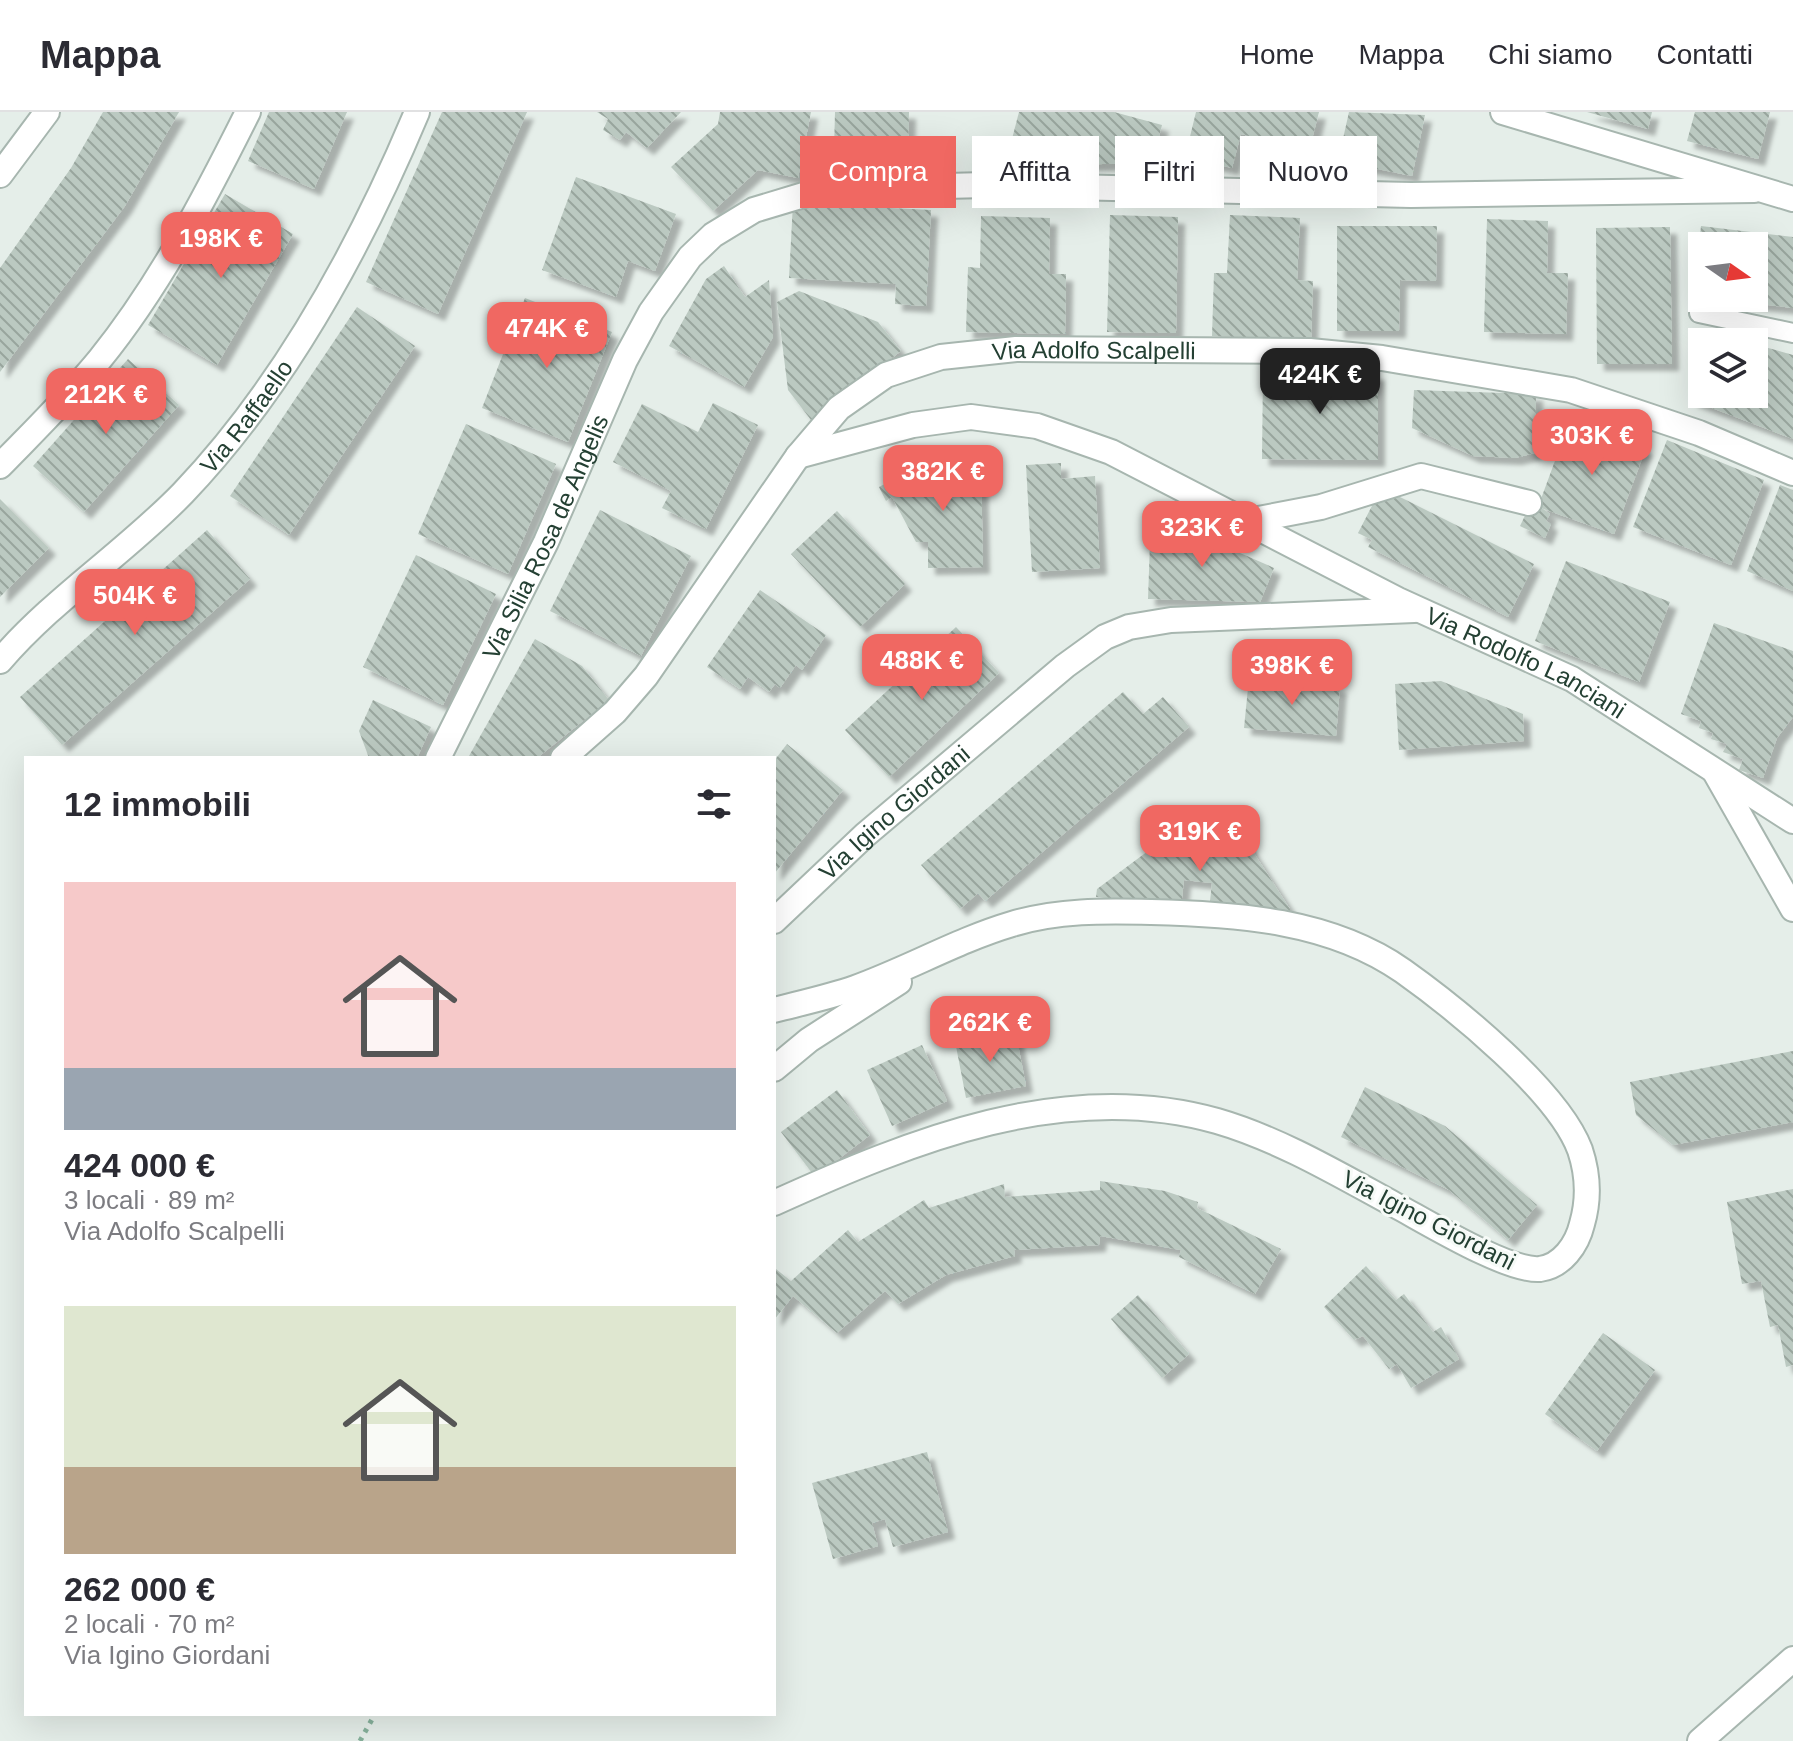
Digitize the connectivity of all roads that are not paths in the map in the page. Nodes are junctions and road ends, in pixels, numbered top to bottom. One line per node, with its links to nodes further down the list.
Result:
1 (47, 112): 5 (street)
2 (248, 112): 11 (street)
3 (417, 112): 16 (street, Via Raffaello)
4 (1503, 112): 6 (street)
5 (0, 175)
6 (1754, 190): 7 (street); 17 (street, Via Silia Rosa de Angelis)
7 (1793, 199)
8 (1699, 313): 9 (lane)
9 (1793, 333)
10 (798, 456): 12 (street, Via Adolfo Scalpelli); 14 (street, Via Rodolfo Lanciani); 18 (street)
11 (0, 466)
12 (1793, 473)
13 (1529, 503): 14 (street)
14 (1248, 521): 15 (street, Via Rodolfo Lanciani)
15 (1420, 609): 19 (street, Via Rodolfo Lanciani); 22 (street, Via Igino Giordani)
16 (0, 661)
17 (439, 756)
18 (565, 756)
19 (1715, 772): 20 (street, Via Rodolfo Lanciani); 21 (street)
20 (1793, 821)
21 (1793, 909)
22 (776, 919)
23 (955, 947): 24 (street, Via Igino Giordani); 25 (street, Via Igino Giordani); 26 (street, Via Igino Giordani)
24 (776, 1009)
25 (776, 1067)
26 (776, 1202)
27 (1793, 1659): 28 (street)
28 (1700, 1741)

